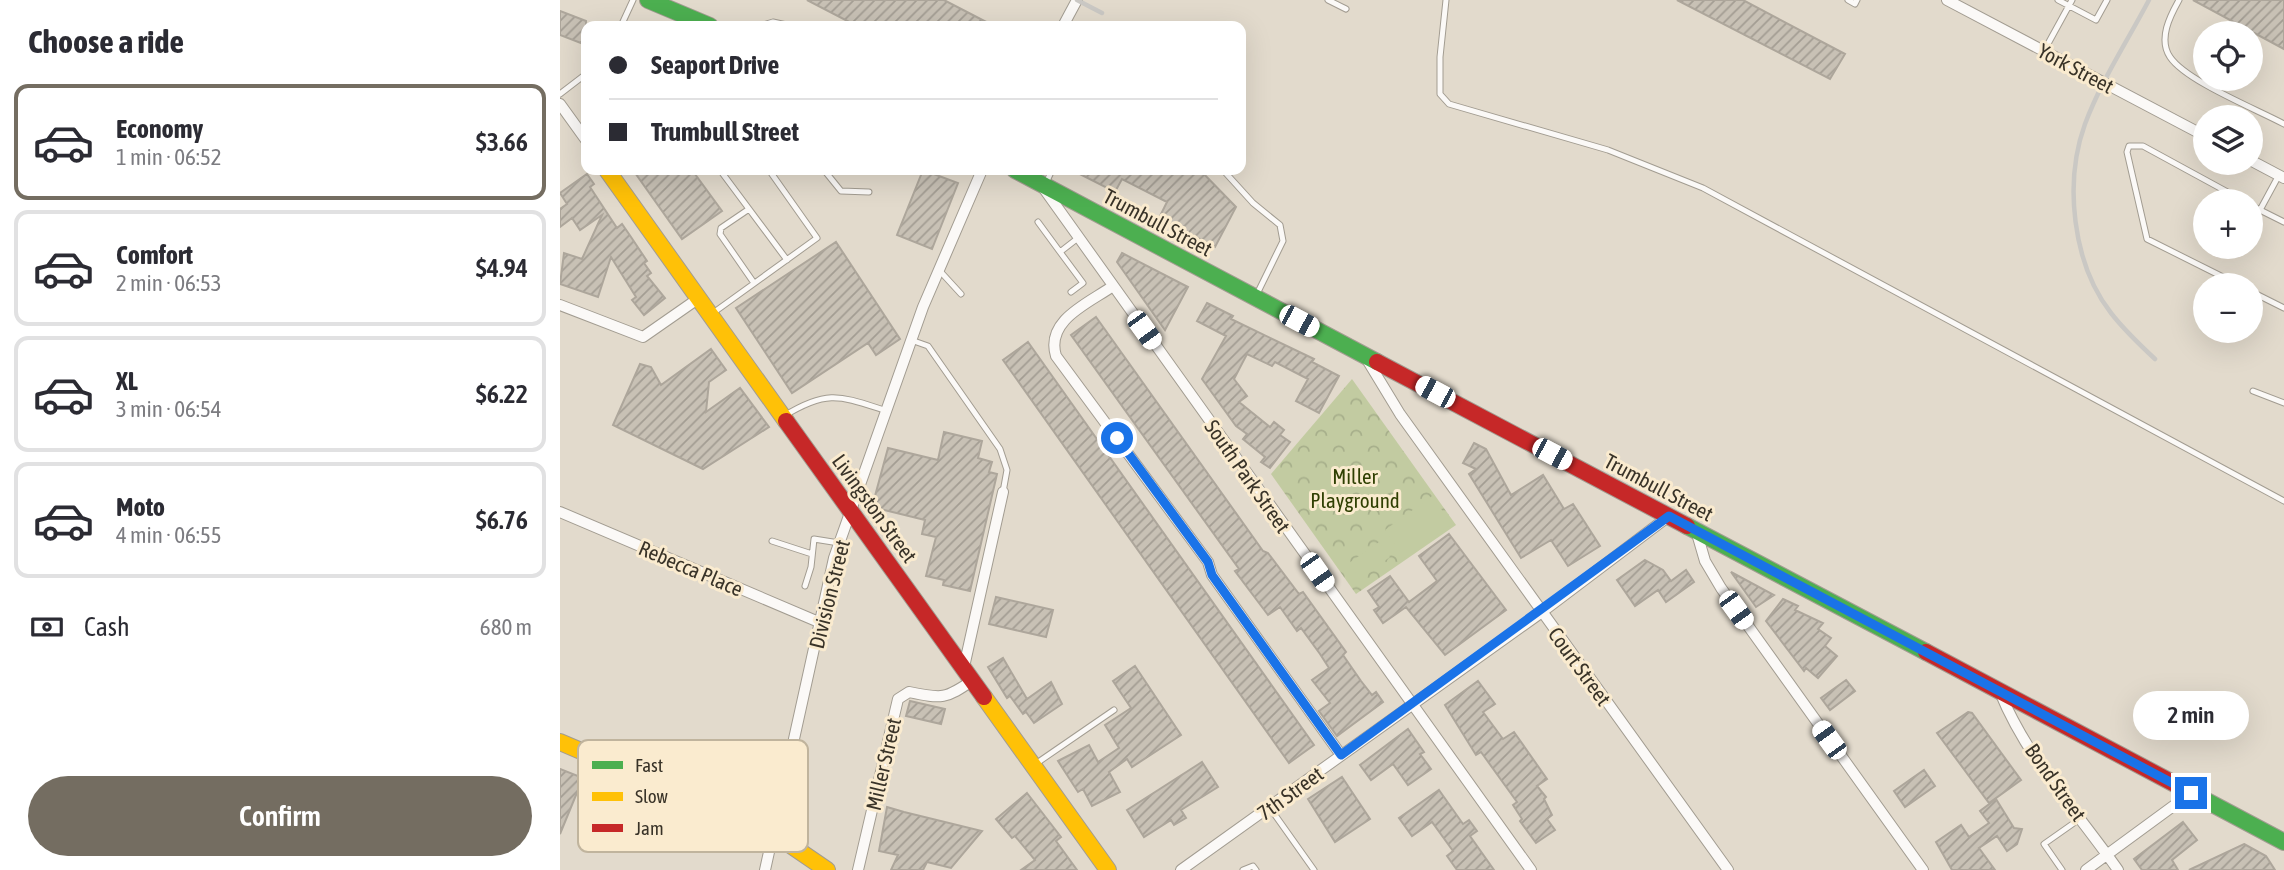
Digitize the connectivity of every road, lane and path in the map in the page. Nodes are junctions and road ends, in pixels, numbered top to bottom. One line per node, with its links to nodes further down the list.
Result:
1 (633, 0): 15 (lane)
2 (648, 0): 13 (street)
3 (1077, 0): 17 (street)
4 (1328, 0): 14 (lane)
5 (1446, 0): 65 (lane)
6 (1848, 0): 7 (lane)
7 (1857, 0)
8 (1947, 0): 18 (street, York Street)
9 (2058, 0): 12 (lane)
10 (2108, 0): 12 (lane)
11 (2179, 0): 22 (lane)
12 (2070, 3): 18 (lane)
13 (679, 7): 16 (street)
14 (1346, 9)
15 (623, 21)
16 (702, 21)
17 (1066, 21)
18 (2044, 51): 23 (street, York Street)
19 (581, 78): 20 (lane)
20 (560, 94)
21 (560, 104): 24 (street)
22 (2284, 124)
23 (2193, 130)
24 (581, 133)
25 (2263, 167): 34 (street)
26 (611, 175): 52 (street, Livingston Street)
27 (724, 175): 39 (lane)
28 (773, 175): 45 (lane)
29 (828, 175): 37 (lane)
30 (980, 175): 46 (street, Division Street)
31 (1024, 175): 35 (street, Trumbull Street)
32 (1049, 175): 35 (lane)
33 (1228, 175): 53 (lane)
34 (2281, 176): 38 (lane)
35 (1042, 185): 43 (street, South Park Street); 53 (street, Trumbull Street)
36 (2222, 189): 47 (lane)
37 (869, 192)
38 (2263, 205)
39 (749, 209): 45 (lane); 48 (lane)
40 (2263, 212): 42 (lane)
41 (1038, 222): 44 (lane)
42 (2284, 222)
43 (1078, 238): 44 (lane); 49 (street, South Park Street)
44 (1060, 252): 50 (lane)
45 (787, 260): 48 (lane)
46 (939, 270): 51 (lane); 58 (street, Division Street)
47 (2215, 273)
48 (754, 283): 57 (lane)
49 (1113, 286): 78 (street, South Park Street); 83 (street)
50 (1071, 292)
51 (961, 294)
52 (699, 298): 55 (street); 57 (street, Livingston Street)
53 (1256, 298): 59 (street, Trumbull Street)
54 (2263, 298): 56 (lane)
55 (560, 305)
56 (2284, 308)
57 (710, 314): 63 (street, Livingston Street)
58 (912, 340): 62 (street, Division Street); 64 (lane)
59 (1365, 355): 68 (street, Trumbull Street); 74 (street, Court Street)
60 (2253, 391): 61 (lane)
61 (2284, 403)
62 (887, 411): 63 (lane); 66 (street, Division Street)
63 (784, 417): 66 (street, Livingston Street)
64 (1003, 492): 76 (street)
65 (2284, 501)
66 (851, 511): 71 (street, Division Street); 76 (street, Livingston Street)
67 (560, 512): 75 (street, Rebecca Place)
68 (1669, 516): 69 (street, Trumbull Street); 74 (street, 7th Street)
69 (1696, 530): 77 (street, Trumbull Street); 102 (street)
70 (772, 541): 72 (lane)
71 (839, 543): 72 (lane); 75 (street, Division Street)
72 (812, 554): 73 (lane)
73 (805, 586)
74 (1542, 612): 78 (street, 7th Street); 101 (street, Court Street)
75 (821, 623): 80 (street, Division Street)
76 (969, 673): 84 (street, Livingston Street); 94 (street, Miller Street)
77 (2000, 691): 85 (street, Trumbull Street); 87 (street, Bond Street)
78 (1411, 704): 83 (street, 7th Street); 100 (street, South Park Street)
79 (1114, 710): 84 (lane)
80 (795, 740)
81 (560, 742): 82 (street)
82 (578, 750)
83 (1341, 755): 86 (street, 7th Street)
84 (1034, 765): 95 (street, Livingston Street)
85 (2191, 793): 88 (street, Trumbull Street); 91 (street)
86 (1270, 808): 96 (street, 7th Street); 99 (lane)
87 (2081, 818): 91 (street, Bond Street); 103 (lane)
88 (2284, 842)
89 (769, 852): 92 (street, Division Street)
90 (801, 852): 93 (street)
91 (2107, 855): 104 (street); 105 (street, Bond Street)
92 (765, 870)
93 (827, 870)
94 (859, 870)
95 (1108, 870)
96 (1181, 870)
97 (1243, 870): 98 (lane)
98 (1256, 870)
99 (1314, 870)
100 (1531, 870)
101 (1728, 870)
102 (1923, 870)
103 (2062, 870)
104 (2086, 870)
105 (2118, 870)

